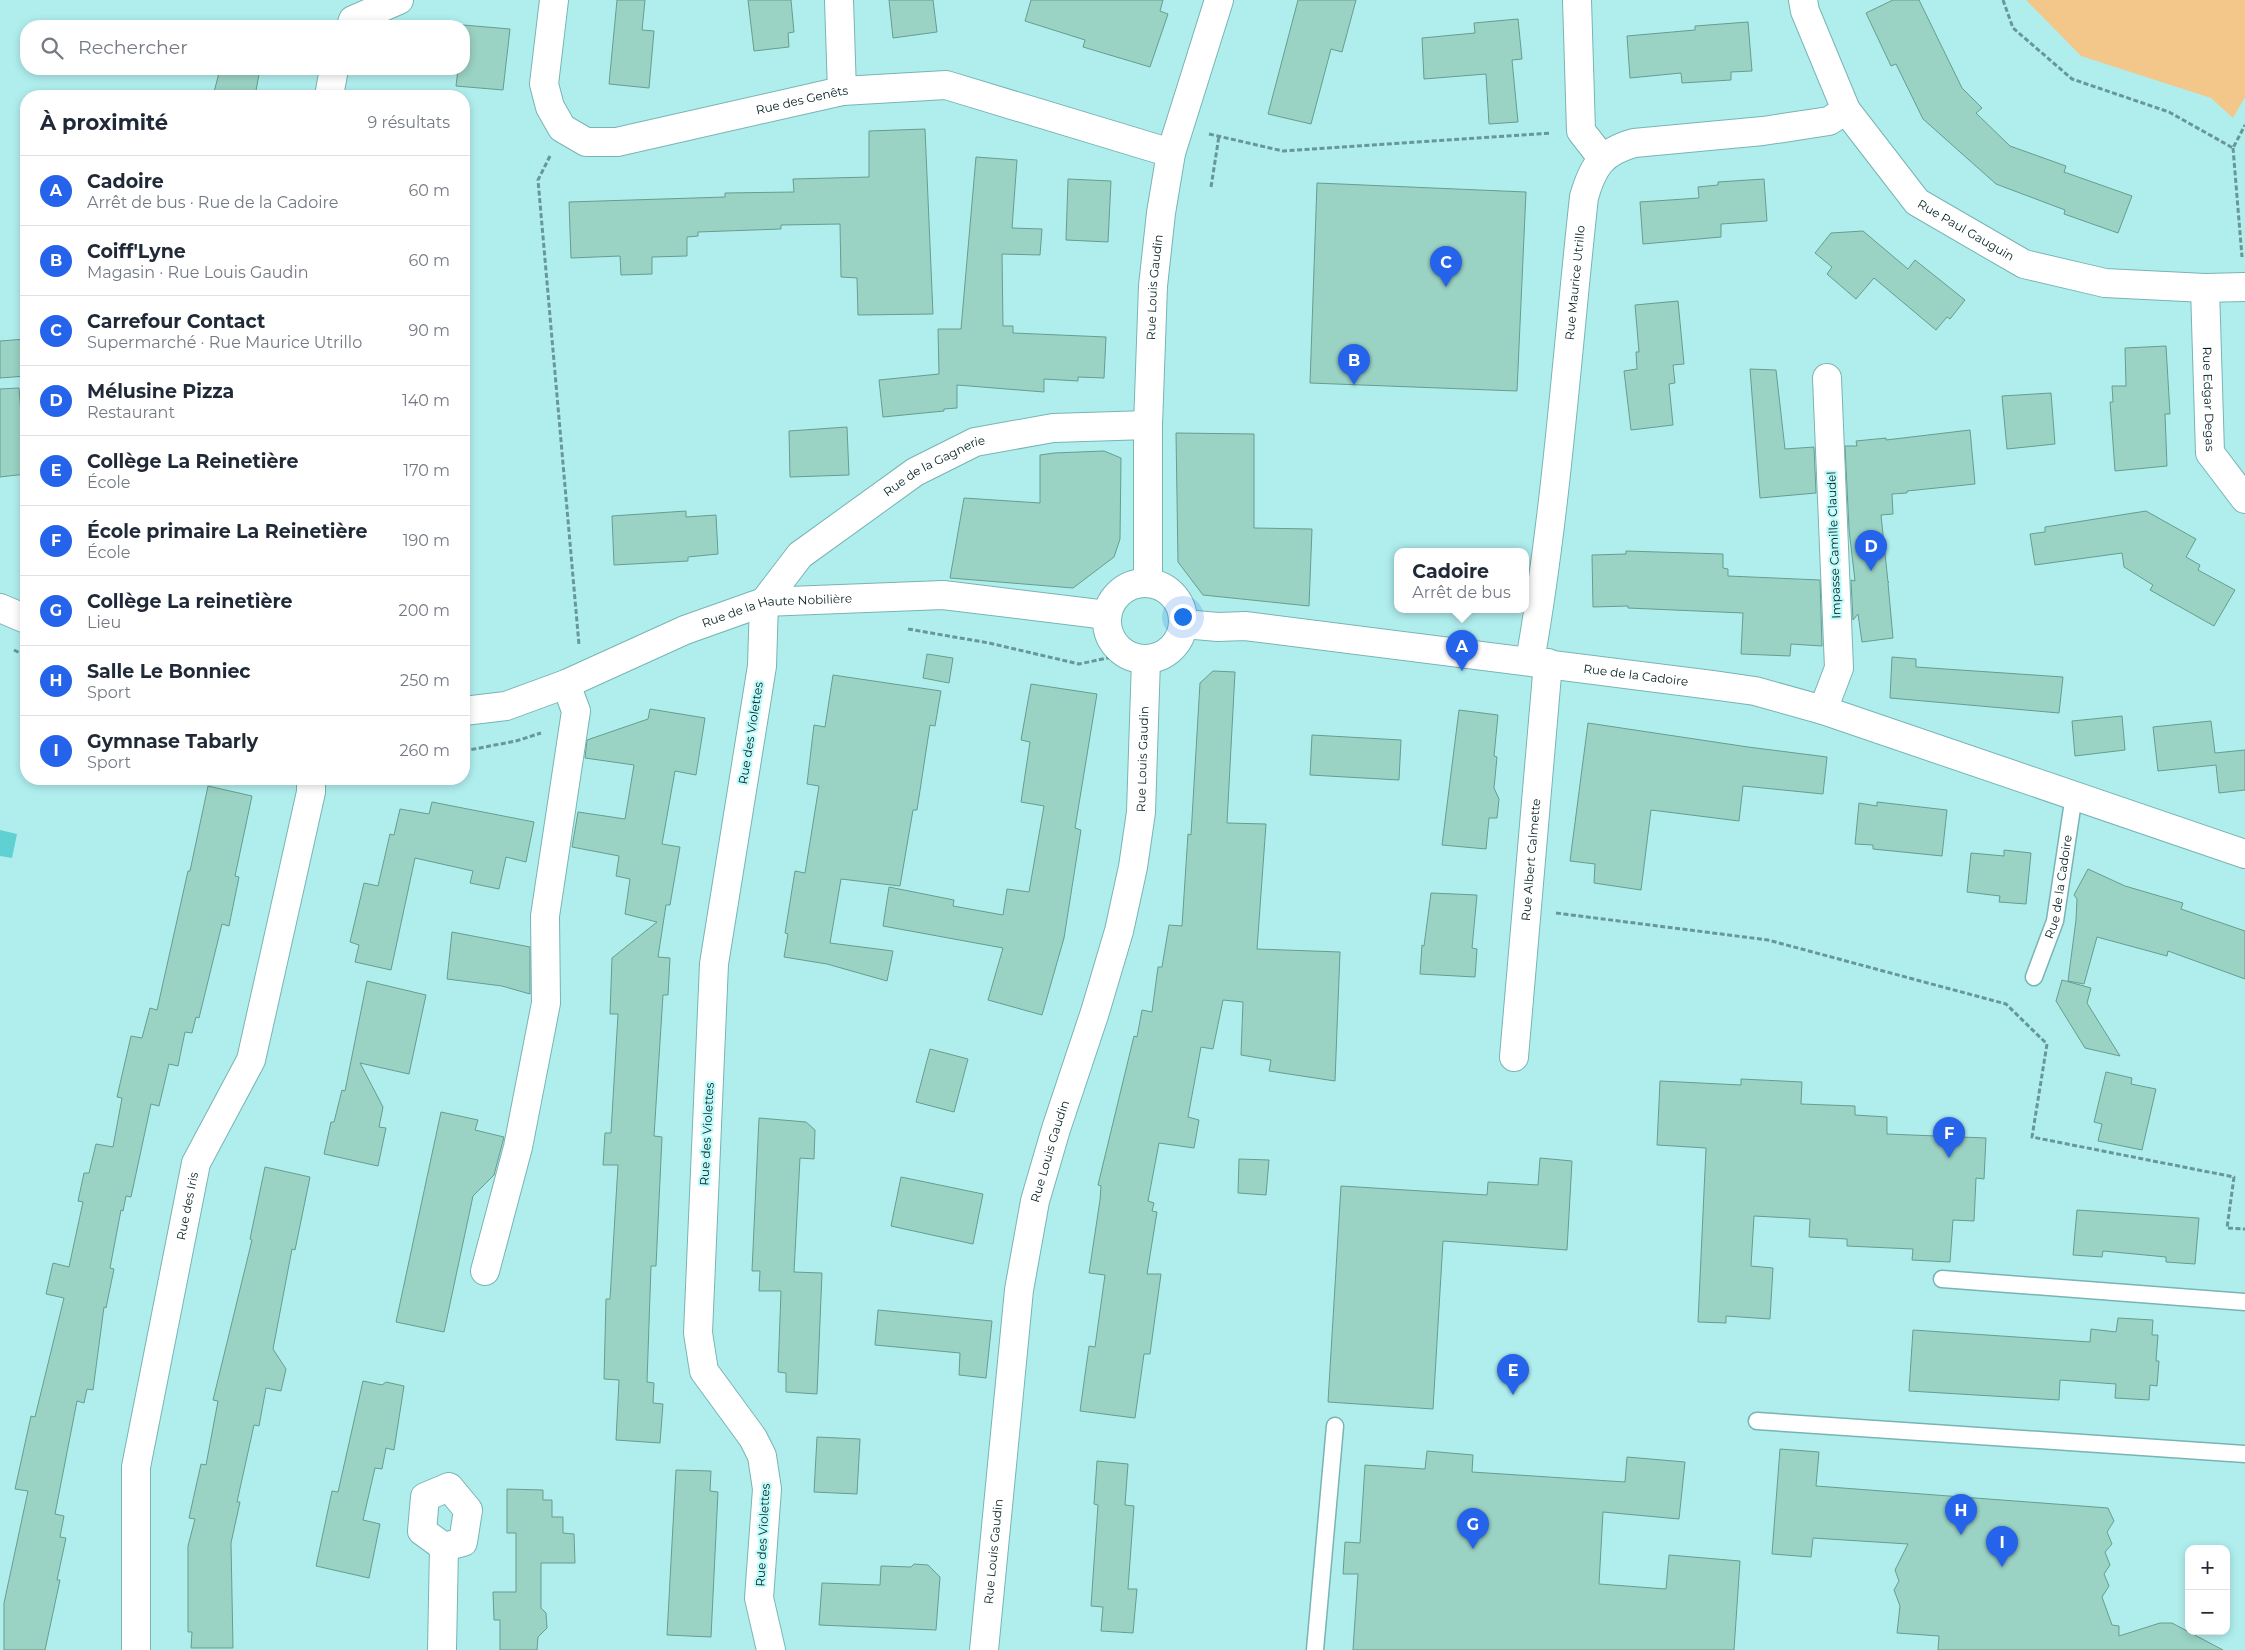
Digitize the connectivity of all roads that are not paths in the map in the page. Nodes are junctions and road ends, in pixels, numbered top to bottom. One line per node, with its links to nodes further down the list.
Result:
1 (399, 0): 7 (street)
2 (554, 0): 10 (street, Rue des Genêts)
3 (839, 0): 10 (street)
4 (1219, 0): 12 (street, Rue Louis Gaudin)
5 (1577, 0): 13 (street)
6 (1803, 0): 11 (street, Rue Paul Gauguin)
7 (353, 20)
8 (333, 75): 9 (street)
9 (331, 90)
10 (842, 91): 12 (street, Rue des Genêts)
11 (1846, 110): 13 (street, Rue Maurice Utrillo); 15 (street, Rue Paul Gauguin)
12 (1171, 153): 17 (street, Rue Louis Gaudin)
13 (1602, 158): 26 (street, Rue Maurice Utrillo)
14 (2245, 287): 15 (street, Rue Paul Gauguin)
15 (2205, 288): 18 (street, Rue Edgar Degas)
16 (1827, 378): 28 (street, Impasse Camille Claudel)
17 (1148, 425): 19 (street, Rue Louis Gaudin); 20 (street, Rue de la Gagnerie)
18 (2245, 499)
19 (1148, 582): 22 (street); 24 (street)
20 (764, 602): 22 (street, Rue de la Haute Nobilière); 27 (street, Rue de la Haute Nobilière); 44 (street, Rue des Violettes)
21 (0, 608): 23 (street)
22 (1107, 615): 25 (street)
23 (20, 616)
24 (1184, 624): 25 (street); 26 (street, Rue de la Cadoire)
25 (1135, 657): 45 (street, Rue Louis Gaudin)
26 (1539, 662): 28 (street, Rue de la Cadoire); 34 (street, Rue Albert Calmette)
27 (574, 681): 29 (street, Rue de la Haute Nobilière); 35 (street)
28 (1824, 710): 31 (street, Rue de la Cadoire)
29 (470, 711)
30 (311, 785): 42 (street, Rue des Iris)
31 (2074, 795): 32 (street, Rue de la Cadoire); 33 (lane, Rue de la Cadoire)
32 (2245, 854)
33 (2034, 977)
34 (1514, 1057)
35 (485, 1271)
36 (1942, 1279): 37 (lane)
37 (2245, 1302)
38 (1757, 1421): 40 (lane)
39 (1336, 1426): 46 (lane)
40 (2245, 1454)
41 (444, 1547): 43 (street)
42 (136, 1650)
43 (442, 1650)
44 (771, 1650)
45 (984, 1650)
46 (1315, 1650)

